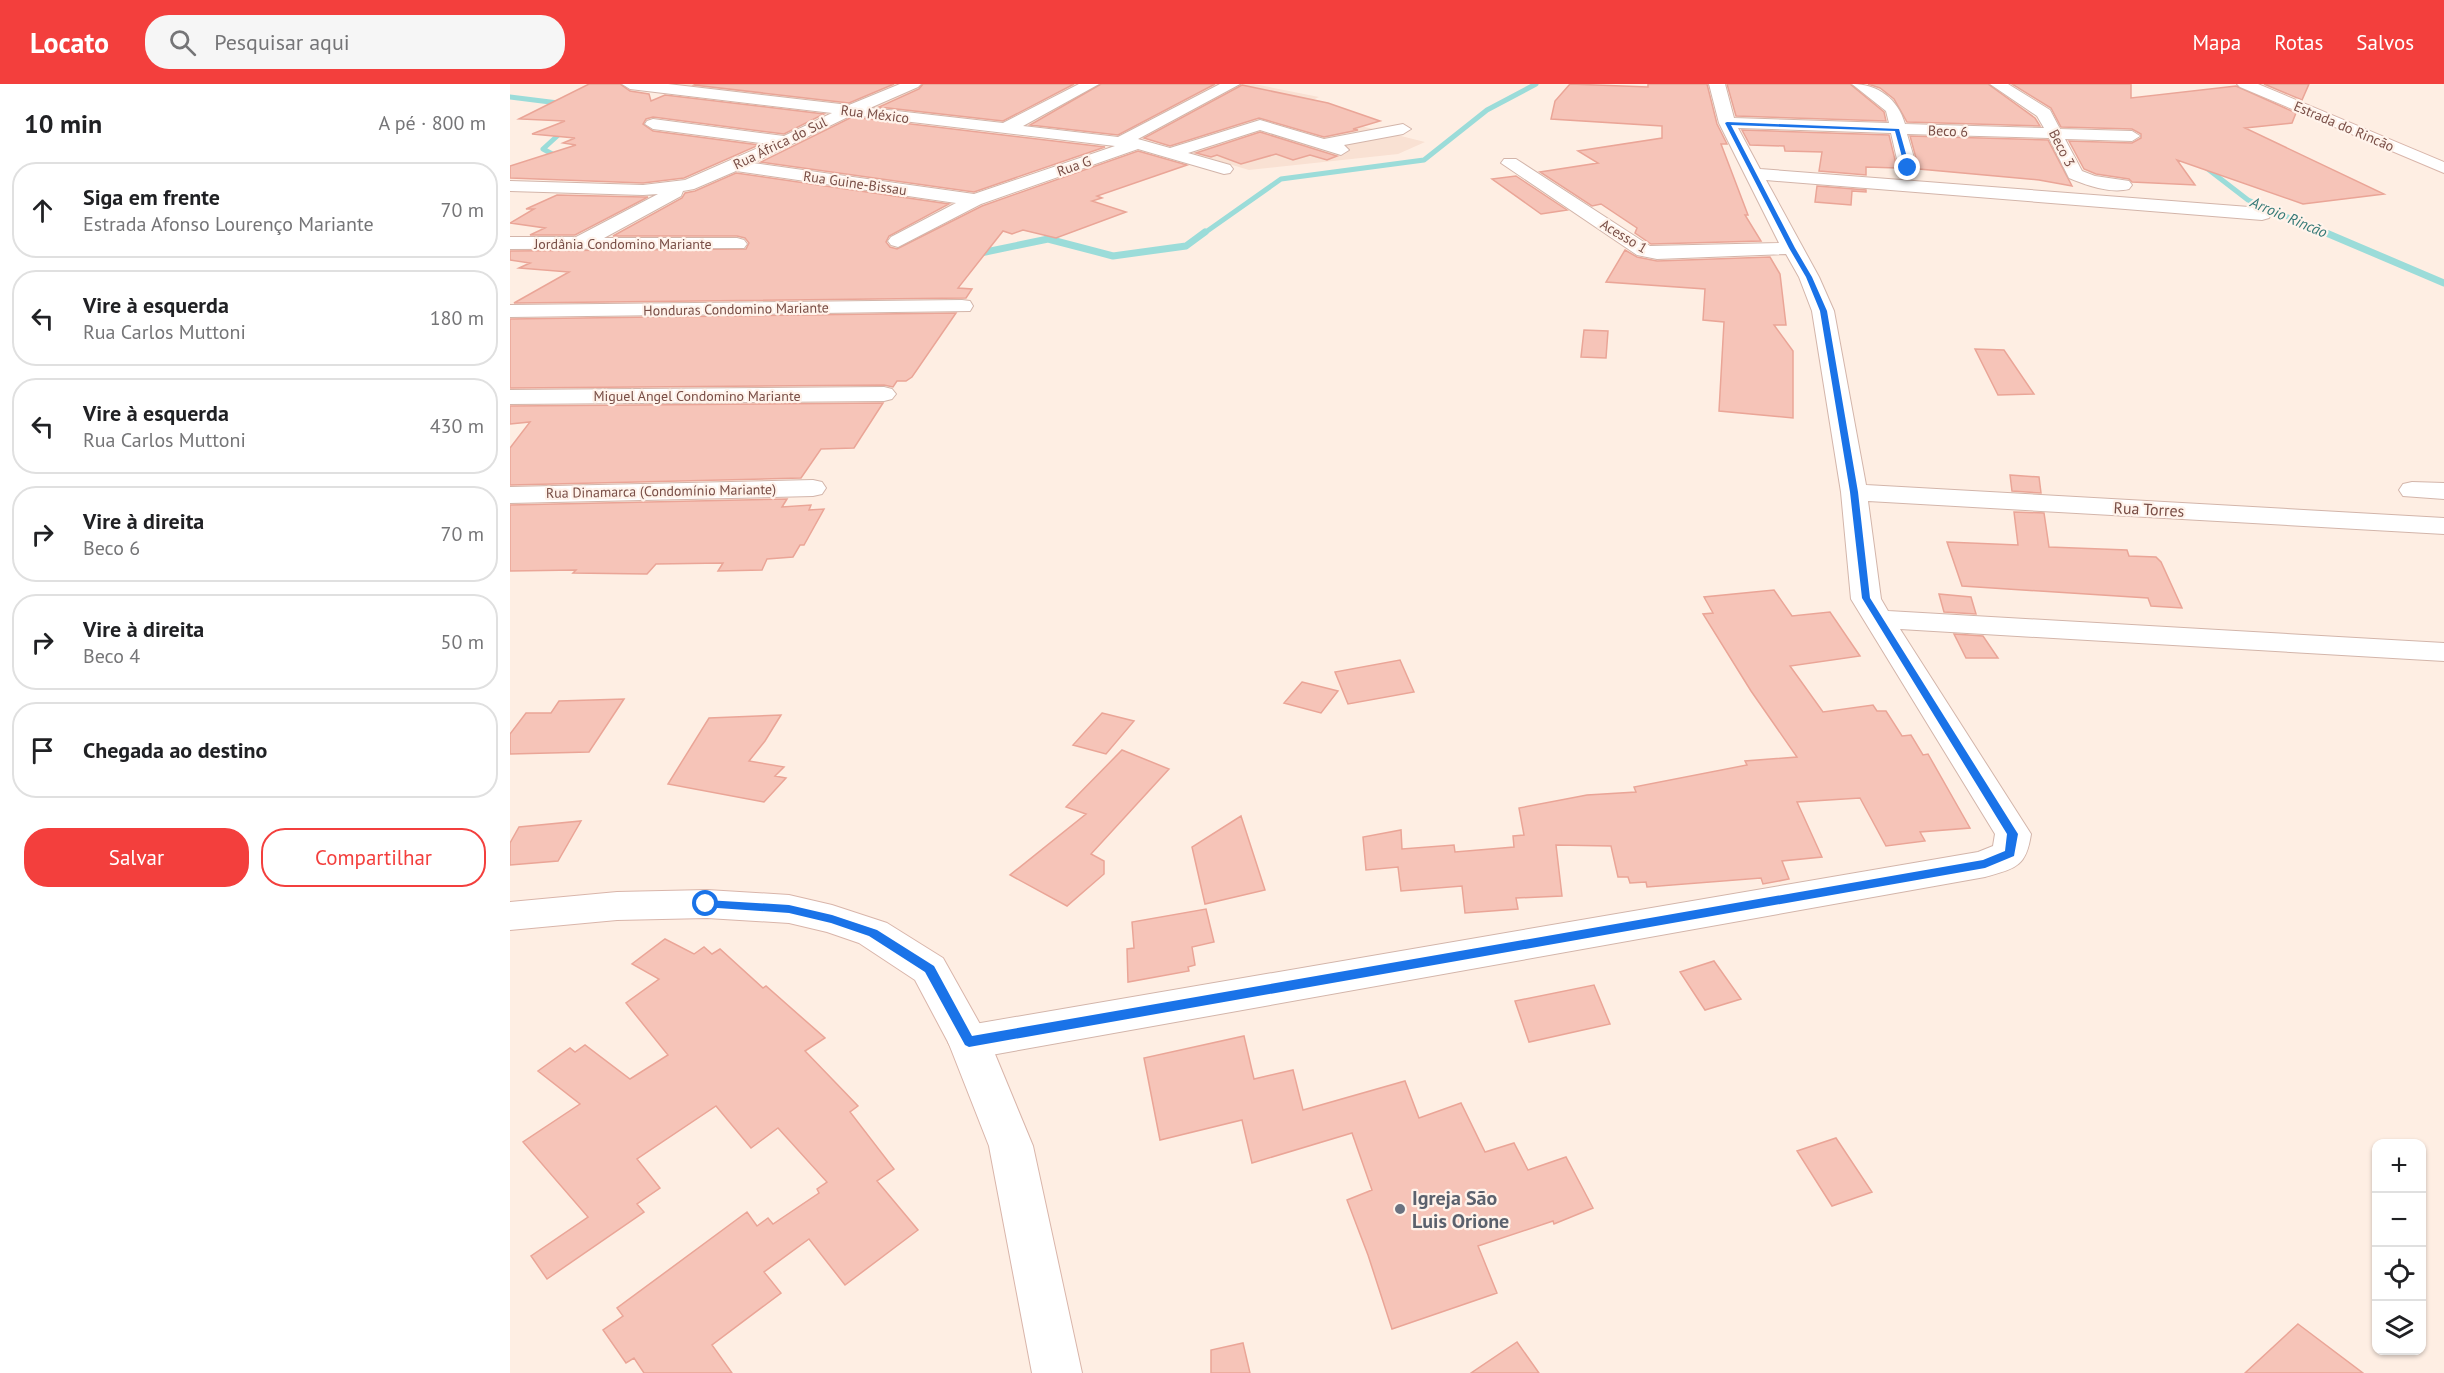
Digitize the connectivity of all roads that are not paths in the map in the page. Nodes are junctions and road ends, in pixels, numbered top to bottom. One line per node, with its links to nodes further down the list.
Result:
1 (630, 84): 9 (street, Rua México)
2 (913, 84): 9 (street, Rua África do Sul)
3 (1091, 84): 12 (street)
4 (1232, 84): 18 (street, Rua G)
5 (1718, 84): 10 (street)
6 (1860, 84): 14 (street)
7 (1998, 84): 15 (street, Beco 3)
8 (2245, 84): 26 (street, Estrada do Rincão)
9 (848, 111): 12 (street, Rua México); 17 (street, Rua África do Sul)
10 (1727, 123): 14 (street, Beco 6); 27 (street)
11 (653, 124): 17 (street)
12 (1004, 129): 18 (street, Rua México)
13 (1403, 129): 19 (street)
14 (1897, 129): 15 (street, Beco 6); 25 (street)
15 (2055, 134): 16 (street, Beco 6); 30 (street, Beco 3)
16 (2132, 136)
17 (786, 141): 23 (street, Rua África do Sul)
18 (1129, 143): 21 (street); 31 (street, Rua G)
19 (1325, 144): 20 (street); 21 (street)
20 (1341, 150)
21 (1174, 152): 24 (street)
22 (1510, 163): 37 (street, Acesso 1)
23 (734, 166): 28 (street, Rua África do Sul); 31 (street, Rua Guine-Bissau)
24 (1224, 168)
25 (1908, 168)
26 (2444, 168)
27 (1754, 174): 32 (street); 37 (street)
28 (688, 184): 29 (street, Rua África do Sul); 35 (street)
29 (510, 186)
30 (2137, 186)
31 (975, 201): 33 (street, Rua G)
32 (2262, 214)
33 (898, 241)
34 (510, 243): 35 (street, Jordânia Condomino Mariante)
35 (579, 244): 36 (street, Jordânia Condomino Mariante)
36 (736, 244)
37 (1792, 248): 45 (street)
38 (962, 306): 39 (street, Honduras Condomino Mariante)
39 (510, 311)
40 (884, 394): 41 (street, Miguel Angel Condomino Mariante)
41 (510, 397)
42 (813, 488): 46 (street, Rua Dinamarca (Condomínio Mariante))
43 (2412, 490): 44 (street)
44 (2444, 491)
45 (1854, 492): 47 (street, Rua Torres); 48 (street)
46 (510, 495)
47 (2444, 526)
48 (1877, 619): 49 (street); 51 (street)
49 (2444, 651)
50 (510, 916): 51 (street)
51 (969, 1042): 52 (street)
52 (1057, 1373)

